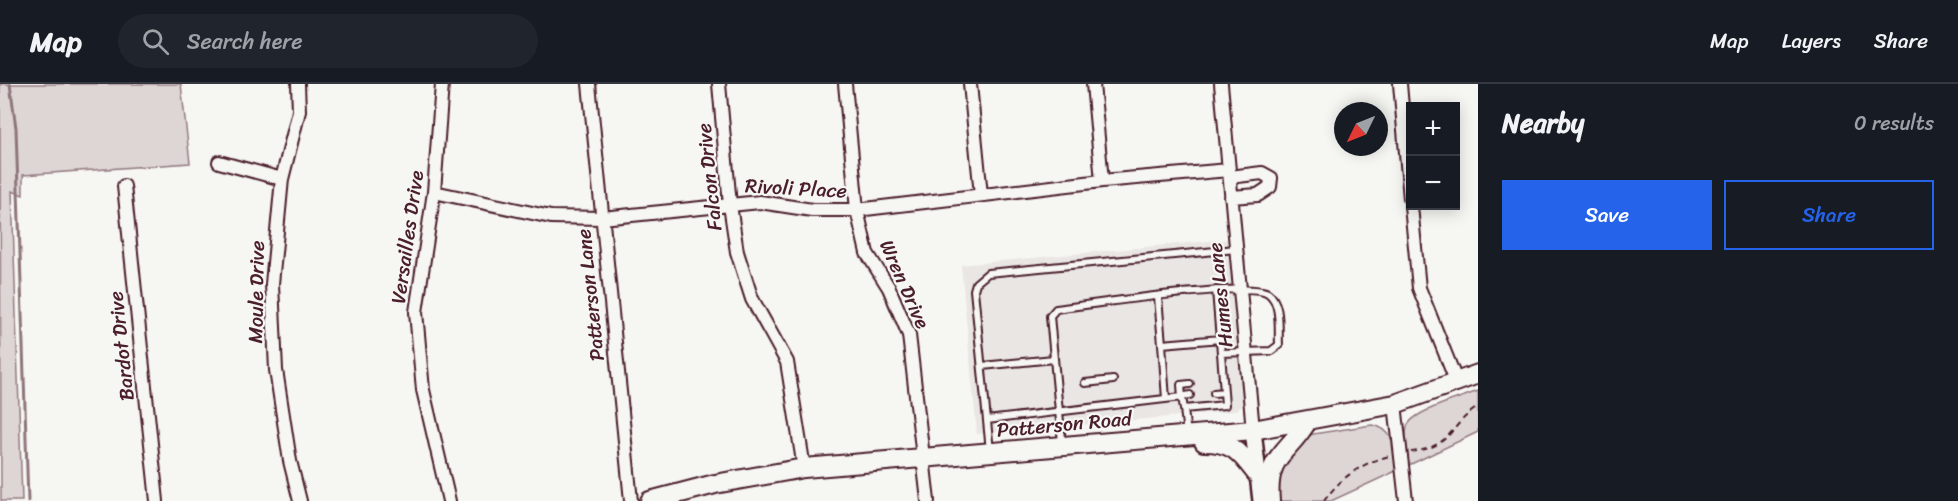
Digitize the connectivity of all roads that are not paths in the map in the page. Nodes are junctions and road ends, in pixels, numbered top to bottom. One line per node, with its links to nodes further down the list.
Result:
1 (298, 84): 13 (street, Moule Drive)
2 (442, 84): 16 (street, Versailles Drive)
3 (589, 84): 22 (street, Patterson Lane)
4 (719, 84): 19 (street, Falcon Drive)
5 (845, 84): 20 (street, Wren Drive)
6 (970, 84): 17 (street)
7 (1093, 84): 14 (street)
8 (1221, 84): 12 (street, Humes Lane)
9 (1400, 84): 10 (street)
10 (1406, 156)
11 (219, 162): 13 (street)
12 (1229, 173): 14 (street, Rivoli Place); 18 (street, Humes Lane); 18 (street, Rivoli Place)
13 (282, 178): 59 (street, Moule Drive)
14 (1102, 181): 17 (street, Rivoli Place)
15 (124, 186): 58 (street, Bardot Drive)
16 (434, 192): 22 (street, Rivoli Place); 60 (street, Versailles Drive)
17 (981, 195): 20 (street, Rivoli Place)
18 (1231, 196): 23 (street, Humes Lane)
19 (730, 205): 20 (street, Rivoli Place); 22 (street, Rivoli Place); 56 (street, Falcon Drive)
20 (857, 210): 55 (street, Wren Drive)
21 (1411, 210): 38 (street)
22 (602, 218): 61 (street, Patterson Lane)
23 (1236, 249): 24 (street, Humes Lane); 32 (lane)
24 (1240, 290): 25 (lane); 30 (street, Humes Lane); 30 (lane)
25 (1216, 291): 26 (lane); 27 (lane)
26 (1158, 297): 28 (lane); 31 (lane)
27 (1221, 339): 28 (lane); 29 (lane)
28 (1162, 344): 44 (lane)
29 (1221, 353): 30 (lane); 35 (lane)
30 (1247, 354): 50 (street, Humes Lane)
31 (1054, 359): 32 (lane); 47 (lane)
32 (982, 366): 48 (lane)
33 (1478, 374): 38 (main road, Patterson Road)
34 (1113, 380): 36 (lane)
35 (1223, 381): 37 (lane); 40 (lane)
36 (1085, 382)
37 (1213, 382)
38 (1457, 383): 45 (main road, Patterson Road)
39 (1190, 384): 43 (lane)
40 (1224, 392): 41 (lane); 46 (lane)
41 (1214, 393)
42 (1190, 395): 43 (lane)
43 (1182, 397): 44 (lane); 46 (lane)
44 (1166, 399): 47 (lane)
45 (1395, 404): 49 (main road, Patterson Road); 66 (street)
46 (1184, 409): 51 (lane)
47 (1059, 412): 48 (lane); 53 (lane)
48 (987, 420): 54 (lane)
49 (1308, 420): 50 (main road, Patterson Road); 65 (main road)
50 (1253, 429): 51 (main road, Patterson Road); 57 (street, Humes Lane)
51 (1187, 436): 52 (main road, Patterson Road)
52 (1152, 439): 53 (main road, Patterson Road); 57 (main road)
53 (1063, 447): 54 (main road, Patterson Road)
54 (990, 453): 55 (main road, Patterson Road)
55 (922, 459): 56 (main road, Patterson Road); 63 (street, Wren Drive)
56 (804, 468): 62 (main road, Patterson Road)
57 (1259, 477): 64 (street, Humes Lane)
58 (157, 501)
59 (300, 501)
60 (449, 501)
61 (631, 501)
62 (650, 501)
63 (928, 501)
64 (1261, 501)
65 (1270, 501)
66 (1406, 501)

